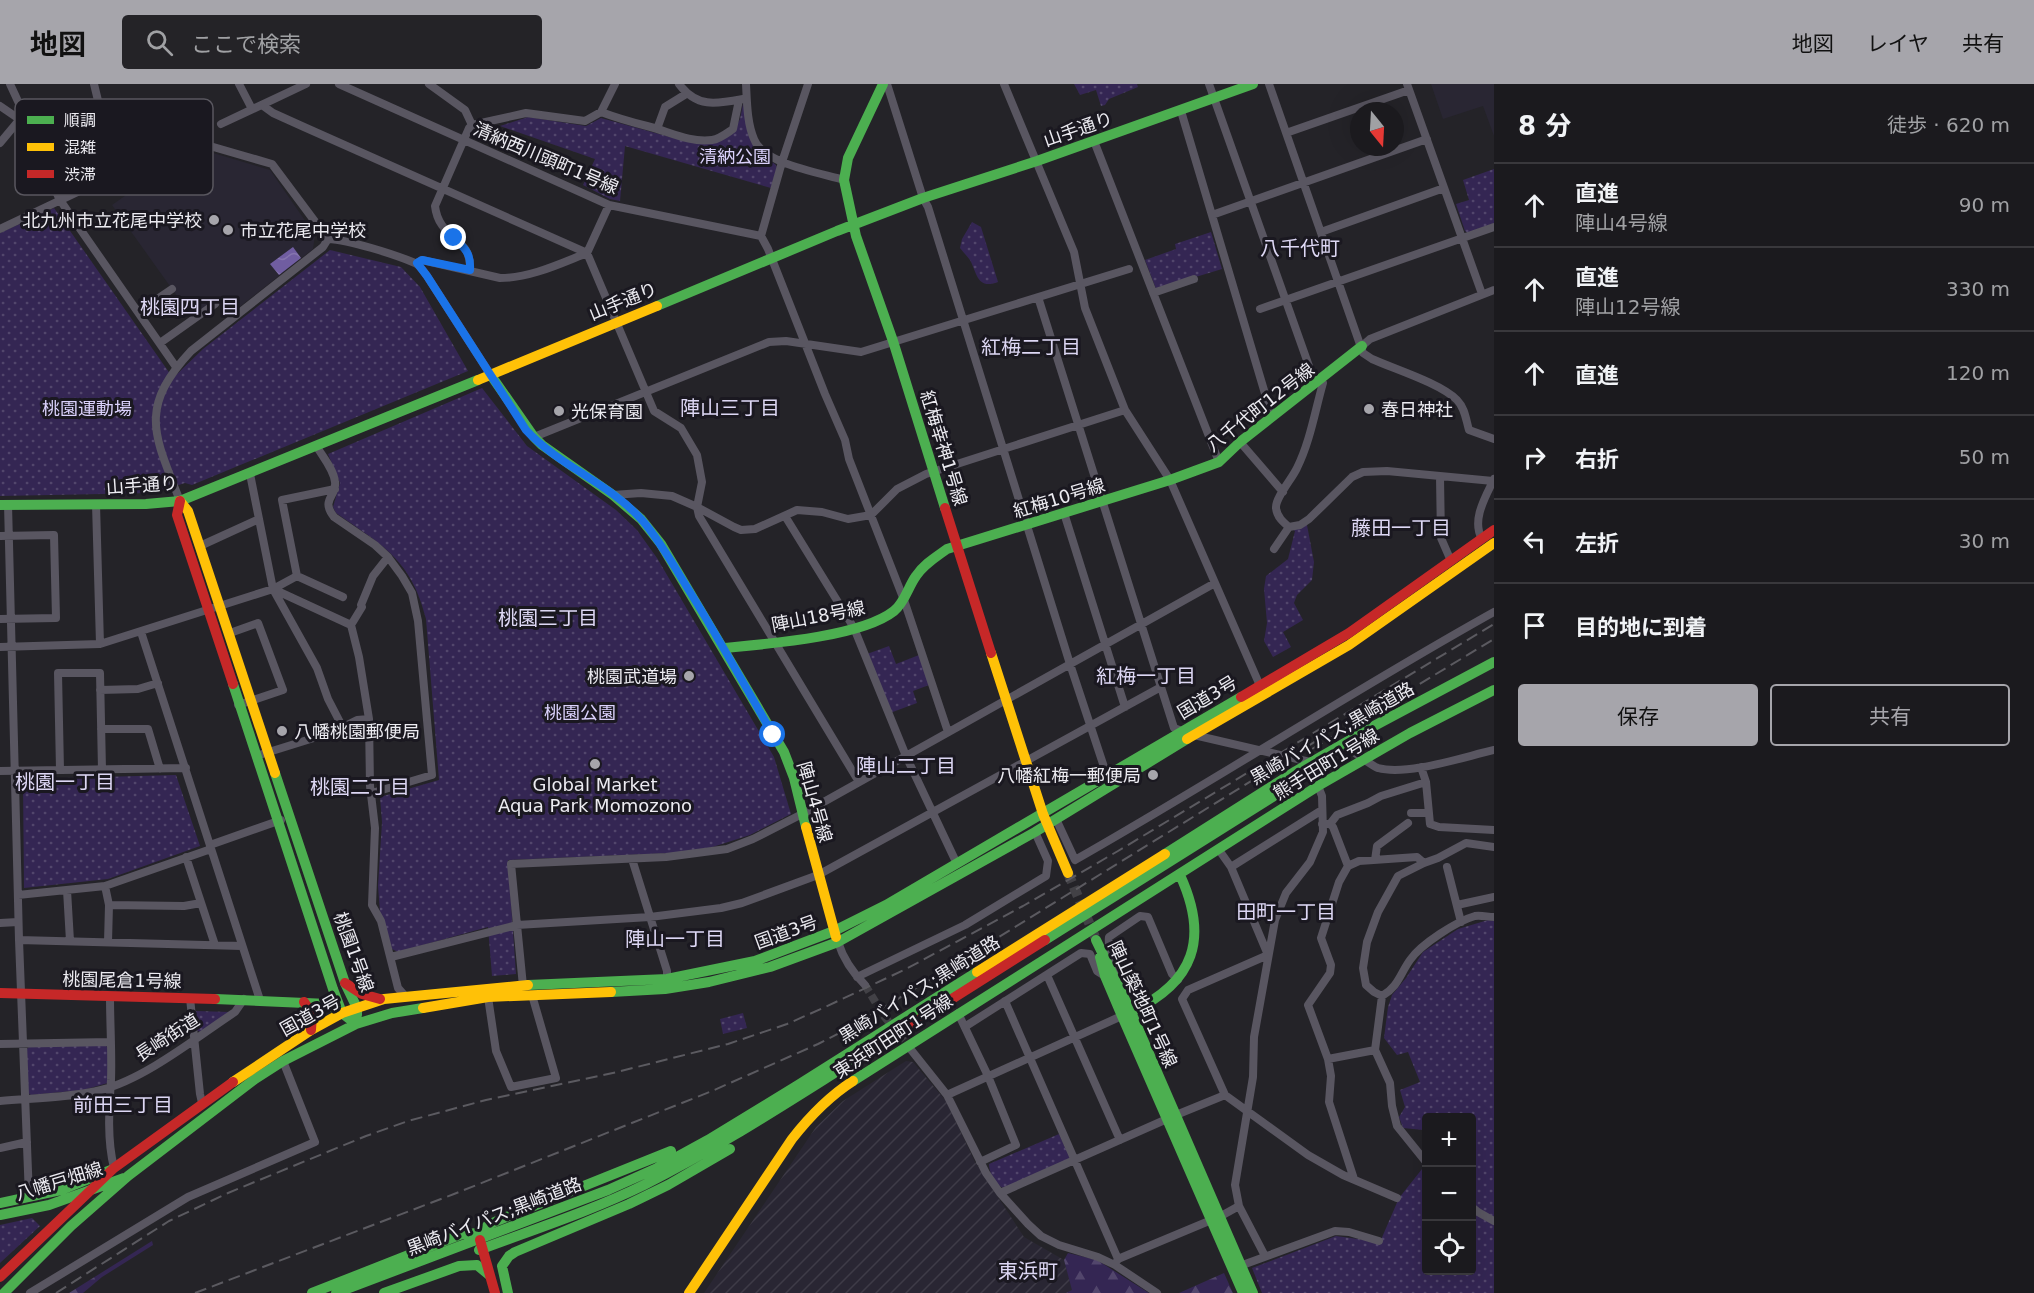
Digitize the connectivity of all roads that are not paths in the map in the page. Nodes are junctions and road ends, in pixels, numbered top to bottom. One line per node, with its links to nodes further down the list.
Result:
1 (10, 84): 19 (street)
2 (94, 84): 20 (street)
3 (239, 84): 24 (street)
4 (306, 84): 22 (street)
5 (339, 84): 33 (street, 清納西川頭町1号線)
6 (429, 84): 29 (street)
7 (615, 84): 26 (street)
8 (679, 84): 17 (street)
9 (746, 84): 21 (street)
10 (808, 84): 39 (street)
11 (885, 84): 40 (main road, 紅梅幸神1号線); 46 (street)
12 (1004, 84): 38 (street)
13 (1209, 84): 18 (street)
14 (1253, 84): 18 (main road, 山手通り)
15 (1269, 84): 32 (street)
16 (1408, 87): 32 (street); 34 (street)
17 (686, 94): 21 (street); 31 (street)
18 (1214, 98): 25 (main road, 山手通り); 48 (street)
19 (16, 99)
20 (98, 99)
21 (743, 99): 31 (street); 39 (street)
22 (262, 105): 24 (street); 42 (street)
23 (0, 106): 27 (street)
24 (252, 109): 28 (street)
25 (1181, 111): 35 (main road, 山手通り); 50 (street)
26 (601, 112): 29 (street); 31 (street)
27 (15, 116)
28 (221, 124)
29 (472, 125): 33 (street)
30 (15, 127): 36 (street)
31 (657, 129)
32 (1286, 133): 41 (street)
33 (463, 139): 42 (street); 49 (street, 清納西川頭町1号線)
34 (1427, 139): 41 (street); 43 (street)
35 (1094, 141): 38 (main road, 山手通り); 68 (street)
36 (0, 143)
37 (213, 147): 57 (street)
38 (1037, 161): 46 (main road, 山手通り); 65 (street)
39 (782, 162): 40 (street); 55 (street)
40 (844, 180): 51 (main road, 紅梅幸神1号線)
41 (1304, 183): 48 (street); 54 (street)
42 (442, 188): 58 (street); 62 (street)
43 (1444, 188): 54 (street); 56 (street)
44 (58, 195): 47 (street)
45 (71, 195): 47 (street)
46 (923, 198): 51 (main road, 山手通り); 75 (street)
47 (60, 200): 53 (street); 74 (street)
48 (1250, 201): 50 (street); 71 (street)
49 (609, 205): 55 (street, 清納西川頭町1号線); 58 (street)
50 (1212, 215): 86 (street)
51 (855, 224): 59 (main road, 山手通り); 77 (main road, 紅梅幸神1号線)
52 (1494, 227): 56 (street)
53 (0, 229)
54 (1321, 232): 64 (street)
55 (761, 236): 59 (street)
56 (1462, 238): 64 (street); 69 (street)
57 (328, 239): 60 (street); 81 (street)
58 (587, 253): 62 (street); 76 (street)
59 (771, 258): 76 (main road, 山手通り); 79 (street)
60 (417, 263): 62 (street); 82 (street)
61 (1129, 269): 65 (street)
62 (470, 270)
63 (1194, 279): 68 (street)
64 (1338, 282): 71 (street); 80 (street)
65 (1080, 284): 70 (street); 85 (street)
66 (172, 290): 74 (street)
67 (1494, 290): 69 (street)
68 (1153, 293): 93 (street)
69 (1482, 294): 80 (street)
70 (1038, 297): 75 (street); 87 (street)
71 (1285, 302): 73 (street); 83 (street)
72 (215, 304): 78 (street)
73 (1260, 309)
74 (138, 312): 78 (street)
75 (963, 320): 77 (street); 92 (street)
76 (616, 323): 82 (main road, 山手通り); 84 (street)
77 (893, 341): 79 (street); 94 (main road, 紅梅幸神1号線)
78 (160, 343): 81 (street)
79 (804, 343): 84 (street); 108 (street)
80 (1362, 346): 83 (main road, 八千代町12号線); 89 (street)
81 (176, 367): 102 (street)
82 (490, 374): 88 (main road, 陣山4号線); 91 (main road, 山手通り)
83 (1317, 382): 86 (main road, 八千代町12号線); 100 (street)
84 (644, 391): 88 (street); 106 (street)
85 (1125, 410): 87 (street); 97 (street)
86 (1272, 417): 90 (main road, 八千代町12号線)
87 (1078, 426): 92 (street); 103 (street)
88 (534, 438): 101 (main road, 陣山4号線)
89 (1494, 439)
90 (1240, 442): 93 (main road, 八千代町12号線); 100 (street)
91 (317, 447): 95 (main road, 山手通り); 99 (street)
92 (1004, 449): 94 (street); 111 (street)
93 (1219, 462): 97 (main road, 八千代町12号線)
94 (934, 472): 108 (street); 119 (main road, 紅梅幸神1号線)
95 (250, 474): 102 (main road, 山手通り); 110 (street)
96 (1440, 477): 98 (street); 112 (street); 122 (street)
97 (1170, 480): 103 (main road, 紅梅10号線); 124 (street)
98 (1493, 480): 116 (street)
99 (334, 489): 121 (street); 123 (street)
100 (1283, 492): 112 (street)
101 (614, 495): 106 (street); 143 (main road, 陣山4号線)
102 (180, 501): 104 (main road, 山手通り); 118 (main road, 桃園1号線); 129 (main road, 桃園1号線)
103 (1102, 502): 107 (main road, 紅梅10号線); 134 (street)
104 (96, 504): 105 (main road, 山手通り); 139 (street)
105 (4, 505): 114 (street)
106 (697, 507): 109 (street); 138 (street)
107 (1065, 513): 111 (main road, 紅梅10号線); 140 (street)
108 (871, 515): 109 (street); 127 (street)
109 (785, 516): 135 (street)
110 (260, 519): 118 (street); 125 (street)
111 (1027, 525): 119 (main road, 紅梅10号線); 145 (street)
112 (1289, 527): 120 (street)
113 (1494, 530): 116 (main road, 国道3号)
114 (9, 535): 115 (street); 131 (street); 131 (street)
115 (0, 536)
116 (1482, 539): 122 (main road, 国道3号)
117 (1494, 543): 150 (main road, 国道3号)
118 (200, 546): 128 (main road, 桃園1号線)
119 (957, 547): 127 (main road, 陣山18号線); 153 (main road, 紅梅幸神1号線)
120 (1274, 549)
121 (388, 557): 133 (street); 181 (street)
122 (1451, 561): 150 (main road, 国道3号)
123 (297, 576): 125 (street); 126 (street)
124 (1215, 583): 134 (street); 150 (street)
125 (273, 589): 128 (street); 133 (street); 157 (street)
126 (343, 597)
127 (904, 600): 135 (main road, 陣山18号線); 161 (street)
128 (220, 606): 129 (street); 137 (main road, 桃園1号線)
129 (209, 609): 136 (street); 154 (main road, 桃園1号線)
130 (1494, 612): 165 (street)
131 (11, 619): 132 (street); 141 (street)
132 (0, 620)
133 (351, 625): 156 (street)
134 (1140, 625): 140 (street); 148 (street)
135 (854, 628): 138 (main road, 陣山18号線); 167 (street)
136 (141, 632): 139 (street); 147 (street)
137 (230, 633): 152 (main road, 桃園1号線); 152 (street)
138 (776, 642): 143 (main road, 陣山18号線); 179 (street)
139 (100, 644): 141 (street)
140 (1106, 645): 145 (street); 155 (street)
141 (13, 646): 142 (street); 176 (street)
142 (0, 647)
143 (724, 648): 183 (main road, 陣山4号線)
144 (1494, 662): 272 (main road, 黒崎バイパス;黒崎道路)
145 (1070, 664): 153 (street); 158 (street)
146 (1494, 673): 270 (main road, 黒崎バイパス;黒崎道路)
147 (158, 682): 149 (street); 171 (street)
148 (1161, 687): 155 (street); 160 (street)
149 (100, 690): 159 (street); 173 (street)
150 (1262, 690): 160 (main road, 国道3号); 162 (main road, 国道3号)
151 (1494, 690): 168 (main road, 熊手田町1号線)
152 (251, 700): 154 (street); 164 (main road, 桃園1号線)
153 (1005, 700): 161 (street); 169 (main road, 紅梅幸神1号線)
154 (238, 705): 166 (main road, 桃園1号線)
155 (1125, 707): 158 (street)
156 (369, 719): 157 (street); 181 (street)
157 (342, 726): 164 (street)
158 (1090, 726): 169 (street); 177 (street)
159 (101, 729): 172 (street); 174 (street)
160 (1182, 731): 162 (street); 177 (main road, 国道3号)
161 (948, 732): 167 (street)
162 (1195, 735): 165 (street); 190 (main road, 国道3号)
163 (1494, 750): 170 (street)
164 (268, 752): 166 (street); 188 (main road, 桃園1号線)
165 (1261, 752): 168 (street); 190 (street)
166 (256, 756): 189 (main road, 桃園1号線)
167 (906, 756): 179 (street); 184 (street)
168 (1366, 758): 170 (street); 180 (main road, 熊手田町1号線)
169 (1025, 762): 184 (street); 187 (main road, 紅梅幸神1号線)
170 (1421, 767): 178 (street)
171 (186, 768): 172 (street); 195 (street)
172 (160, 769): 174 (street)
173 (60, 770): 174 (street); 176 (street)
174 (102, 770)
175 (0, 771): 176 (street)
176 (16, 771): 211 (street)
177 (1107, 776): 187 (main road, 国道3号)
178 (1426, 782): 186 (street); 192 (street)
179 (859, 783): 183 (street)
180 (1318, 786): 182 (street); 197 (main road, 熊手田町1号線)
181 (372, 793): 229 (street)
182 (1322, 810): 192 (street); 204 (street)
183 (804, 813): 199 (street); 207 (main road, 陣山4号線)
184 (932, 813): 202 (street); 207 (street)
185 (1411, 813): 186 (street)
186 (1427, 813): 193 (street)
187 (1043, 814): 190 (main road, 紅梅幸神1号線); 202 (main road, 国道3号)
188 (291, 816): 189 (street); 235 (main road, 桃園1号線)
189 (277, 822): 195 (street); 238 (main road, 桃園1号線)
190 (1052, 822): 194 (main road, 国道3号); 206 (main road)
191 (1408, 823): 200 (street)
192 (1326, 824): 203 (street); 228 (street)
193 (1494, 830)
194 (1035, 832): 222 (main road, 国道3号); 232 (street)
195 (210, 847): 198 (street); 227 (street)
196 (1494, 848): 201 (street)
197 (1219, 850): 204 (street); 208 (main road, 熊手田町1号線)
198 (186, 857): 209 (street); 213 (street)
199 (632, 859): 216 (street); 221 (street)
200 (1375, 860): 201 (street); 203 (street)
201 (1424, 863): 242 (street)
202 (957, 864): 222 (main road, 国道3号)
203 (1348, 866): 268 (street)
204 (1231, 867): 228 (street)
205 (1447, 867): 215 (street)
206 (1068, 873)
207 (818, 875): 216 (street); 222 (main road, 陣山4号線)
208 (1180, 875): 234 (main road); 255 (main road, 東浜町田町1号線)
209 (105, 886): 210 (street); 214 (street)
210 (67, 890): 211 (street); 224 (street)
211 (18, 895): 218 (street)
212 (1494, 897): 215 (street)
213 (201, 903): 214 (street); 226 (street)
214 (109, 905): 225 (street)
215 (1457, 905): 219 (street)
216 (650, 917): 221 (street); 233 (street)
217 (1494, 917): 219 (street)
218 (18, 922): 220 (street); 223 (street)
219 (1461, 922): 242 (street)
220 (0, 923)
221 (517, 925): 229 (street); 237 (street)
222 (836, 936): 232 (street); 233 (main road, 国道3号); 241 (main road, 国道3号)
223 (19, 940): 224 (street); 240 (street)
224 (70, 942): 225 (street)
225 (108, 942): 226 (street)
226 (215, 945): 227 (street)
227 (242, 946): 249 (street)
228 (1268, 955): 275 (street); 279 (street)
229 (391, 957): 244 (street)
230 (1047, 975): 231 (street); 250 (street); 260 (street)
231 (1110, 976): 234 (street); 256 (main road, 陣山築地町1号線)
232 (857, 977): 236 (street)
233 (668, 979): 237 (main road, 国道3号)
234 (1178, 980): 256 (main road)
235 (345, 983): 248 (main road); 253 (main road, 桃園1号線)
236 (865, 985)
237 (523, 986): 244 (main road, 国道3号)
238 (333, 990): 252 (main road); 254 (main road, 桃園1号線)
239 (0, 993): 240 (main road, 桃園尾倉1号線)
240 (22, 993): 243 (main road, 桃園尾倉1号線); 263 (street)
241 (532, 994): 245 (main road, 国道3号); 245 (street)
242 (1382, 996): 266 (street)
243 (110, 997): 246 (main road, 桃園尾倉1号線); 262 (street)
244 (406, 997): 248 (main road, 国道3号)
245 (488, 997): 257 (main road, 国道3号)
246 (190, 998): 247 (main road, 桃園尾倉1号線); 261 (street)
247 (244, 999): 249 (main road); 261 (street, 長崎街道)
248 (384, 999): 253 (main road, 国道3号)
249 (260, 1000): 251 (main road)
250 (1005, 1001): 258 (street); 267 (street)
251 (304, 1002): 252 (main road); 259 (main road)
252 (328, 1004): 254 (main road)
253 (357, 1008): 254 (main road, 国道3号); 257 (main road, 桃園1号線)
254 (342, 1013): 257 (main road, 桃園1号線); 259 (main road, 国道3号)
255 (958, 1013): 258 (street); 265 (main road, 東浜町田町1号線)
256 (1127, 1014): 260 (street); 280 (main road, 陣山築地町1号線)
257 (356, 1024): 269 (main road, 国道3号)
258 (966, 1026): 271 (street)
259 (311, 1029): 278 (main road, 国道3号)
260 (1075, 1037): 267 (street); 281 (street)
261 (194, 1040): 273 (street, 長崎街道); 278 (street)
262 (110, 1042): 263 (street); 273 (street)
263 (23, 1043): 264 (street); 276 (street)
264 (0, 1044)
265 (908, 1046): 274 (street); 314 (main road, 東浜町田町1号線)
266 (1375, 1050): 268 (street); 284 (street)
267 (1030, 1056): 271 (street); 285 (street)
268 (1328, 1059): 289 (street)
269 (283, 1061): 288 (main road, 国道3号); 310 (street)
270 (841, 1069): 308 (main road); 313 (main road, 黒崎バイパス;黒崎道路)
271 (988, 1076): 274 (street); 286 (street)
272 (798, 1085): 300 (main road); 312 (main road, 黒崎バイパス;黒崎道路)
273 (110, 1087): 276 (street, 長崎街道); 287 (street)
274 (947, 1095): 286 (street)
275 (1225, 1095): 279 (street); 280 (street)
276 (25, 1099): 277 (street, 長崎街道); 282 (street)
277 (0, 1101)
278 (202, 1103): 287 (main road, 国道3号)
279 (1247, 1112): 289 (street); 295 (street)
280 (1171, 1117): 281 (street); 298 (main road, 陣山築地町1号線)
281 (1120, 1140): 285 (street)
282 (27, 1142): 283 (street); 292 (street)
283 (0, 1148)
284 (1422, 1157)
285 (1075, 1159): 291 (street); 303 (street)
286 (980, 1162): 291 (street)
287 (114, 1168): 290 (main road, 国道3号); 292 (main road, 八幡戸畑線)
288 (128, 1176): 290 (main road, 八幡戸畑線); 309 (main road, 国道3号)
289 (1354, 1179): 293 (street)
290 (90, 1191): 297 (main road, 八幡戸畑線); 306 (main road, 国道3号)
291 (1000, 1192): 303 (street)
292 (29, 1197): 294 (main road, 八幡戸畑線)
293 (1396, 1197)
294 (0, 1203)
295 (1239, 1206): 298 (street); 302 (street)
296 (1476, 1210): 299 (street)
297 (0, 1215)
298 (1216, 1217): 303 (street); 304 (main road, 陣山築地町1号線)
299 (1494, 1221)
300 (480, 1233): 305 (main road); 308 (main road); 311 (main road)
301 (1379, 1240): 302 (street)
302 (1265, 1256): 304 (street)
303 (1117, 1262): 315 (street)
304 (1237, 1267): 316 (main road, 陣山築地町1号線); 317 (main road, 陣山築地町1号線)
305 (489, 1275): 307 (main road); 308 (main road)
306 (0, 1277)
307 (389, 1291)
308 (503, 1291)
309 (4, 1293)
310 (30, 1293)
311 (312, 1293)
312 (336, 1293)
313 (362, 1293)
314 (689, 1293)
315 (1157, 1293)
316 (1243, 1293)
317 (1253, 1293)

